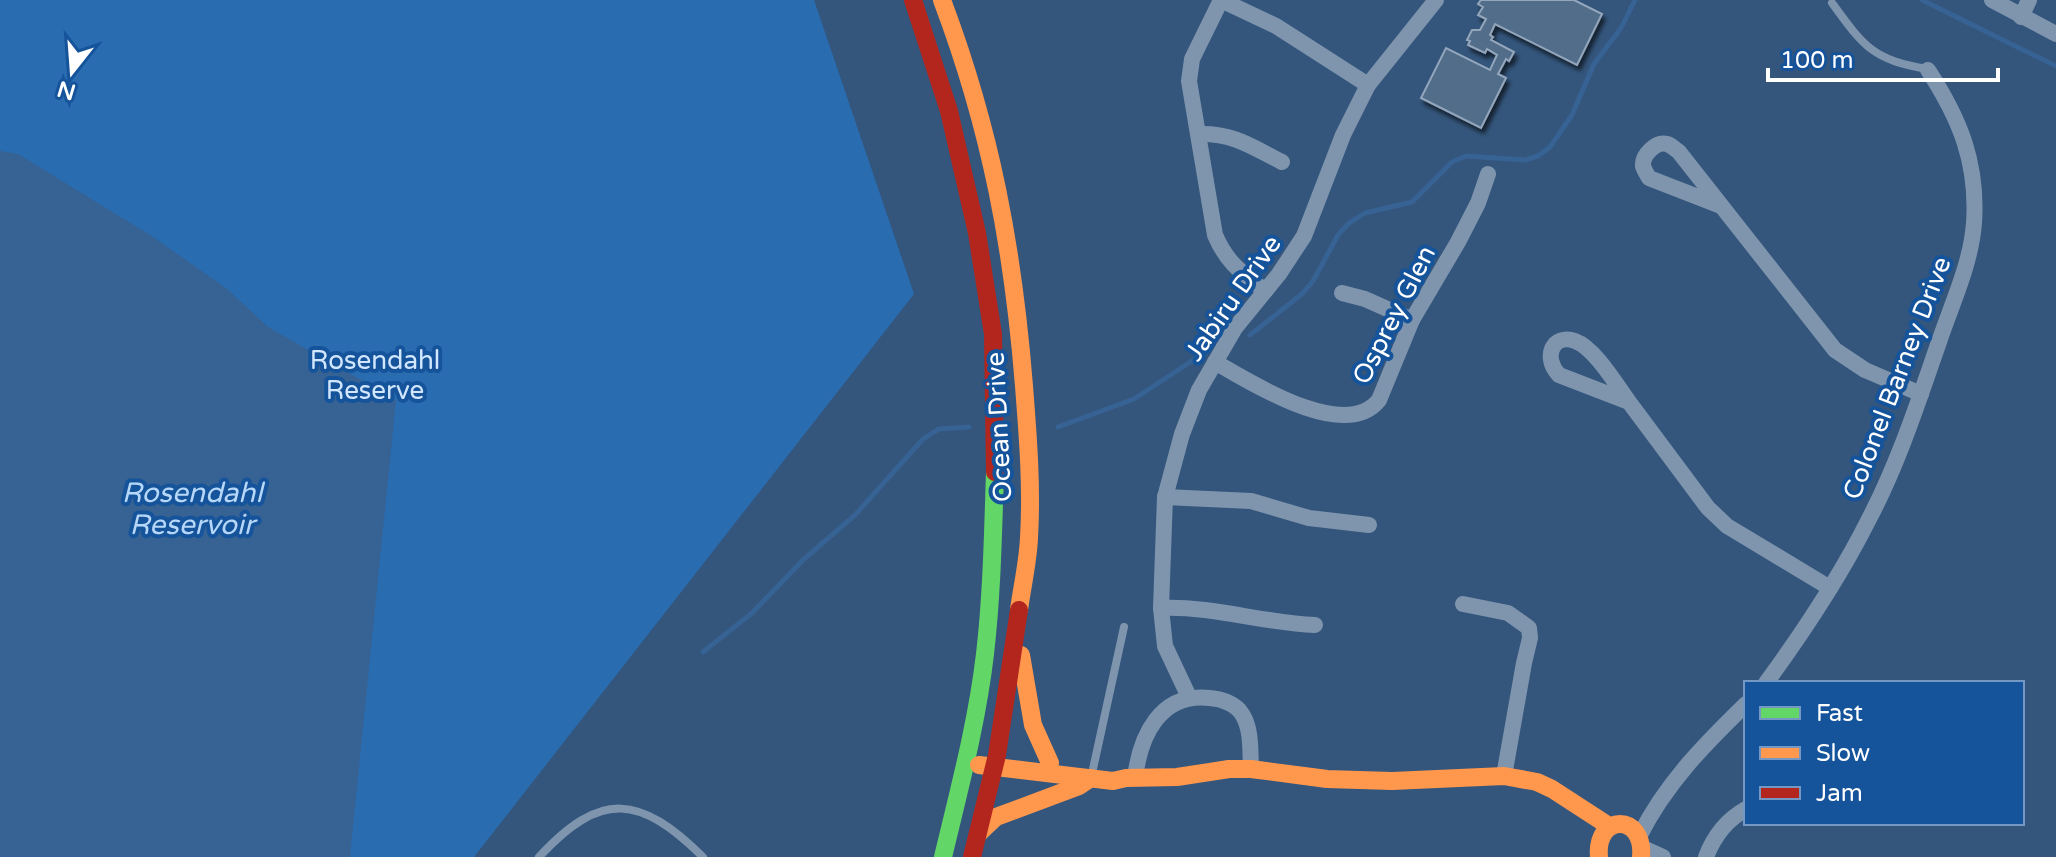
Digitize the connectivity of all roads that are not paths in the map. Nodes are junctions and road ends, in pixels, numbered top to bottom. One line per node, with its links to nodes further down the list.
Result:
1 (913, 0): 33 (main road, Ocean Drive)
2 (942, 0): 29 (main road, Ocean Drive)
3 (1221, 0): 11 (street); 12 (street)
4 (1436, 0): 11 (street, Jabiru Drive)
5 (1992, 0): 8 (street)
6 (2029, 0): 8 (street)
7 (1832, 3): 10 (lane)
8 (2021, 17): 9 (street)
9 (2056, 34)
10 (1928, 70): 20 (street, Colonel Barney Drive)
11 (1368, 85): 16 (street, Jabiru Drive)
12 (1199, 134): 13 (street); 16 (street)
13 (1282, 162)
14 (1488, 174): 18 (street, Osprey Glen)
15 (1721, 206): 15 (street); 20 (street)
16 (1265, 291): 19 (street, Jabiru Drive)
17 (1342, 293): 18 (street)
18 (1412, 320): 19 (street, Osprey Glen)
19 (1215, 362): 22 (street, Jabiru Drive)
20 (1921, 394): 24 (street, Colonel Barney Drive)
21 (1629, 402): 21 (street); 24 (street)
22 (1165, 497): 23 (street); 26 (street, Jabiru Drive)
23 (1369, 525)
24 (1830, 588): 30 (street, Colonel Barney Drive)
25 (1463, 604): 38 (street)
26 (1161, 608): 27 (street); 31 (street, Jabiru Drive)
27 (1315, 625)
28 (1124, 627): 37 (lane)
29 (1015, 634): 34 (main road, Ocean Drive); 35 (main road)
30 (1767, 681)
31 (1189, 697): 36 (street); 39 (street)
32 (1744, 706): 43 (street)
33 (968, 757): 34 (main road); 46 (main road, Ocean Drive)
34 (995, 761): 35 (main road); 37 (main road); 42 (main road, Ocean Drive)
35 (1050, 763): 37 (main road)
36 (1251, 769): 38 (main road); 39 (main road)
37 (1092, 774): 39 (main road); 42 (main road)
38 (1504, 776): 41 (main road)
39 (1130, 778)
40 (1744, 811): 50 (street)
41 (1604, 831): 43 (main road); 48 (main road)
42 (978, 834): 47 (main road, Ocean Drive)
43 (1638, 842): 49 (street)
44 (539, 857): 45 (lane)
45 (703, 857)
46 (943, 857)
47 (972, 857)
48 (1599, 857)
49 (1663, 857)
50 (1706, 857)

